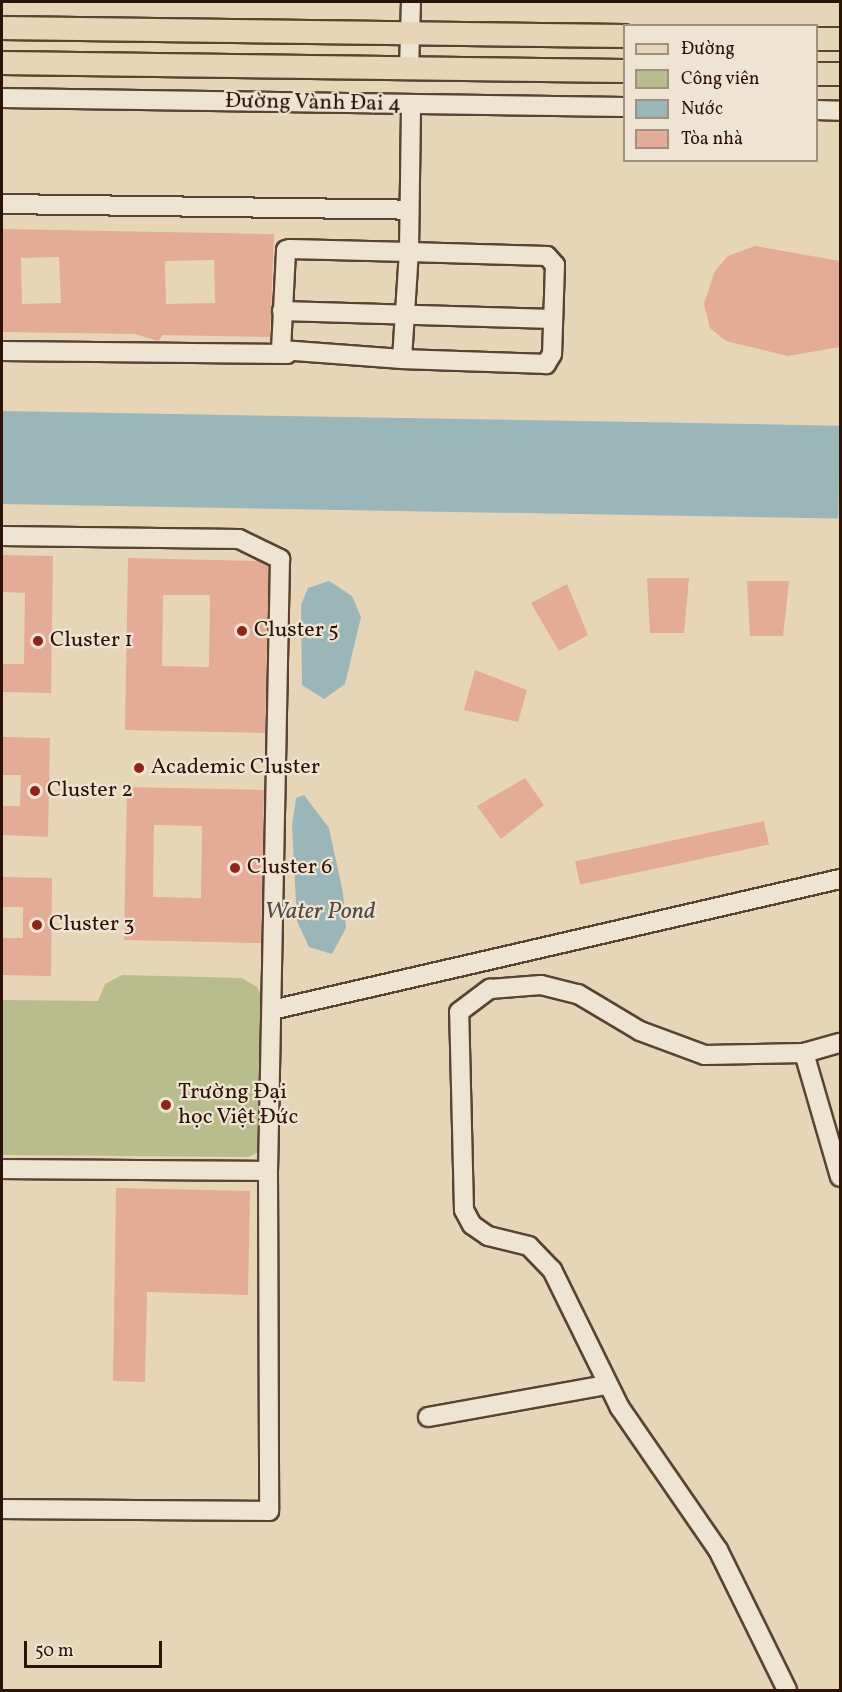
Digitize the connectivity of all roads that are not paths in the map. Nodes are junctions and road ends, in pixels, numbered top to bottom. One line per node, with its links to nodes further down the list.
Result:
1 (411, 2): 3 (street)
2 (2, 28): 3 (main road)
3 (411, 34): 4 (main road); 8 (street)
4 (623, 36)
5 (818, 39): 6 (main road)
6 (840, 39)
7 (2, 63): 8 (main road, Đường Vành Đai 4)
8 (409, 69): 9 (main road, Đường Vành Đai 4)
9 (623, 71)
10 (818, 74): 11 (main road)
11 (840, 74)
12 (2, 98): 13 (street, Đường Vành Đai 4)
13 (411, 104): 14 (street, Đường Vành Đai 4); 18 (street)
14 (623, 107)
15 (818, 110): 16 (street)
16 (840, 111)
17 (2, 204): 18 (street)
18 (409, 210): 19 (street)
19 (409, 252): 20 (street); 21 (street); 22 (street)
20 (282, 311): 21 (street); 24 (street)
21 (405, 316): 22 (street); 25 (street)
22 (553, 319): 25 (street)
23 (2, 351): 24 (street)
24 (287, 354): 25 (street)
25 (402, 359)
26 (2, 536): 28 (street)
27 (840, 879): 28 (street)
28 (272, 1010): 32 (street)
29 (840, 1043): 30 (street)
30 (804, 1053): 33 (street); 34 (street)
31 (2, 1169): 32 (street)
32 (268, 1171): 36 (street)
33 (840, 1177)
34 (606, 1385): 35 (street); 37 (street)
35 (428, 1417)
36 (2, 1509)
37 (787, 1690)

